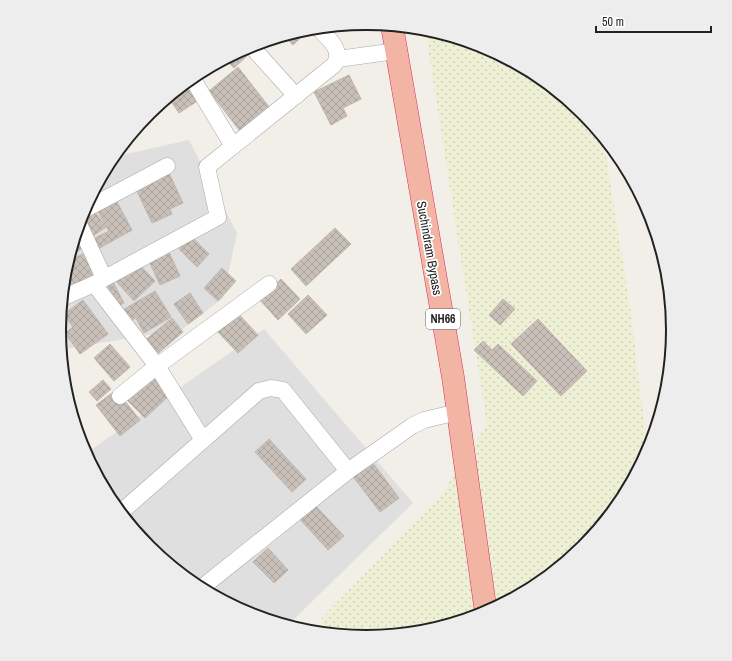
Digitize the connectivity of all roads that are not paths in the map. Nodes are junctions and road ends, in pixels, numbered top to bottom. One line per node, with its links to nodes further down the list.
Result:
1 (393, 32): 4 (highway, Suchindram Bypass / NH66)
2 (323, 34): 5 (street)
3 (256, 51): 7 (street)
4 (396, 52): 5 (street); 17 (highway, Suchindram Bypass / NH66)
5 (338, 59): 7 (street)
6 (195, 83): 8 (street)
7 (296, 96): 8 (street)
8 (234, 146): 12 (street)
9 (167, 166): 10 (street)
10 (93, 205)
11 (82, 232): 12 (street)
12 (99, 281): 14 (street); 15 (street)
13 (269, 284): 15 (street)
14 (68, 295)
15 (157, 366): 16 (street); 18 (street)
16 (120, 396)
17 (458, 412): 19 (street); 22 (highway, Suchindram Bypass / NH66)
18 (203, 440): 19 (street); 20 (street)
19 (348, 471): 21 (street)
20 (125, 509)
21 (206, 584)
22 (485, 606)

